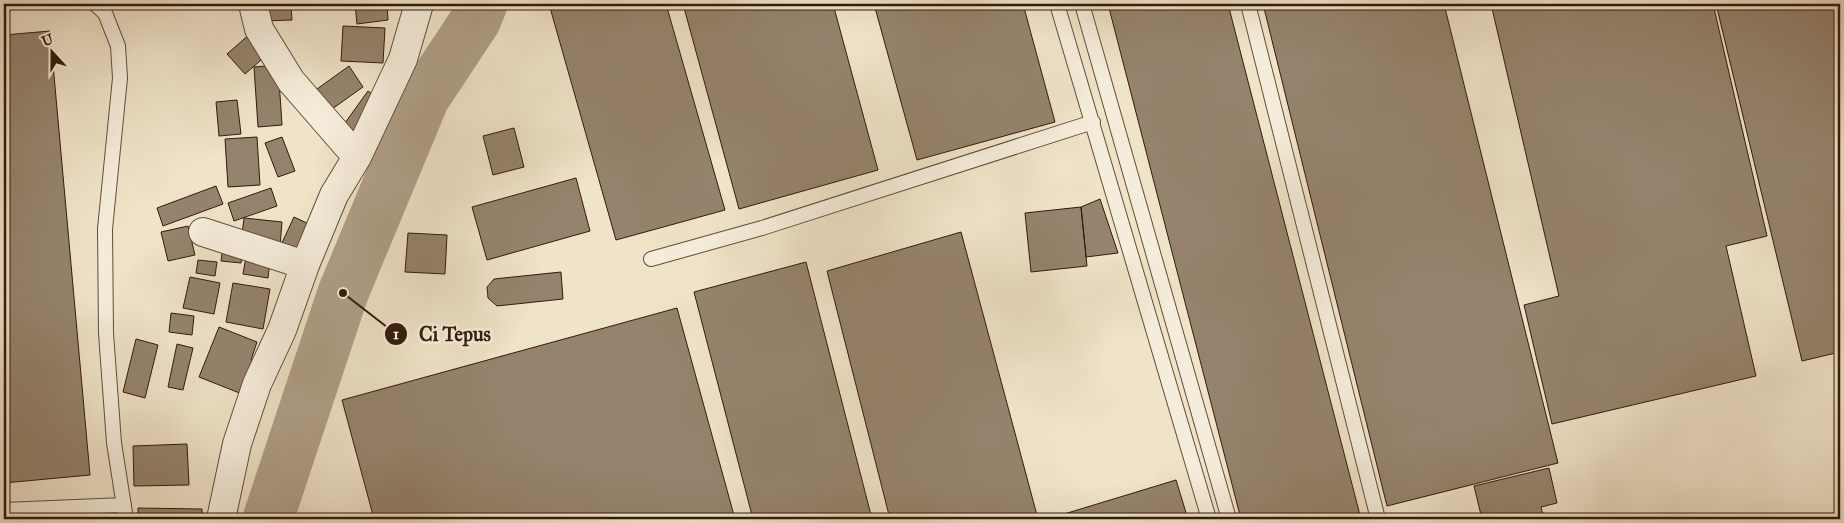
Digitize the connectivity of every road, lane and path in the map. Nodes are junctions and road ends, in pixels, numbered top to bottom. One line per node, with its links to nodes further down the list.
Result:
1 (95, 4): 12 (lane)
2 (253, 4): 8 (street)
3 (419, 4): 8 (street)
4 (1057, 4): 7 (lane)
5 (1082, 4): 17 (lane)
6 (1248, 4): 18 (lane)
7 (1093, 122): 10 (lane); 16 (lane)
8 (357, 157): 11 (street)
9 (203, 232): 11 (street)
10 (651, 259)
11 (305, 265): 15 (street)
12 (124, 505): 13 (lane); 14 (lane)
13 (4, 510)
14 (126, 519)
15 (221, 519)
16 (1209, 519)
17 (1229, 519)
18 (1378, 519)

